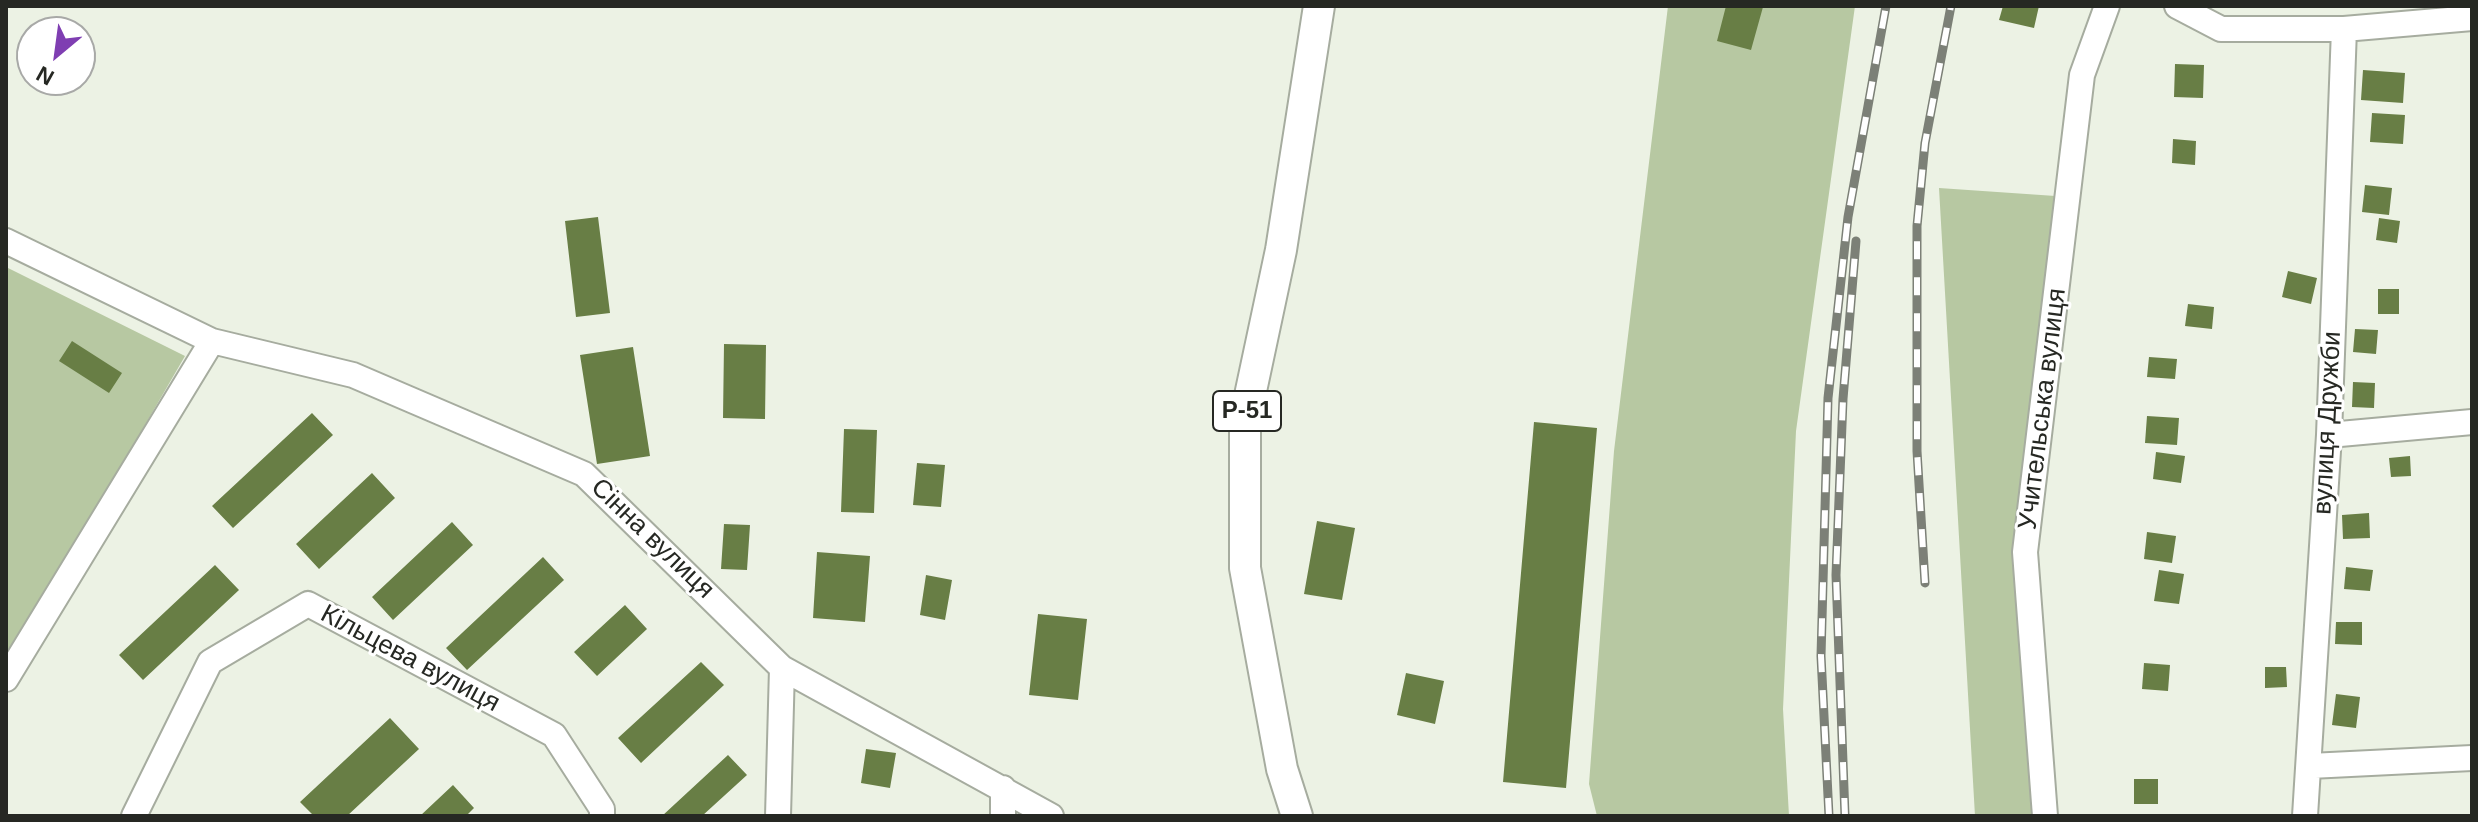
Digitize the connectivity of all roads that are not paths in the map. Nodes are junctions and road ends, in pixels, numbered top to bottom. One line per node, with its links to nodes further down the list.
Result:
1 (1319, 6): 20 (main road, Р-51)
2 (2107, 6): 21 (street, Учительська вулиця)
3 (2177, 6): 5 (street)
4 (2472, 18): 5 (street)
5 (2344, 29): 9 (street, вулиця Дружби)
6 (6, 241): 7 (street, Сінна вулиця)
7 (212, 341): 10 (street, Сінна вулиця); 11 (street)
8 (2472, 422): 9 (street)
9 (2329, 435): 13 (street, вулиця Дружби)
10 (782, 668): 14 (street, Сінна вулиця); 17 (street)
11 (6, 679)
12 (2472, 758): 13 (street)
13 (2310, 766): 22 (street, вулиця Дружби)
14 (1003, 788): 18 (street); 19 (street, Сінна вулиця)
15 (134, 816): 16 (street, Кільцева вулиця)
16 (602, 816)
17 (778, 816)
18 (1003, 816)
19 (1051, 816)
20 (1297, 816)
21 (2045, 816)
22 (2305, 816)

